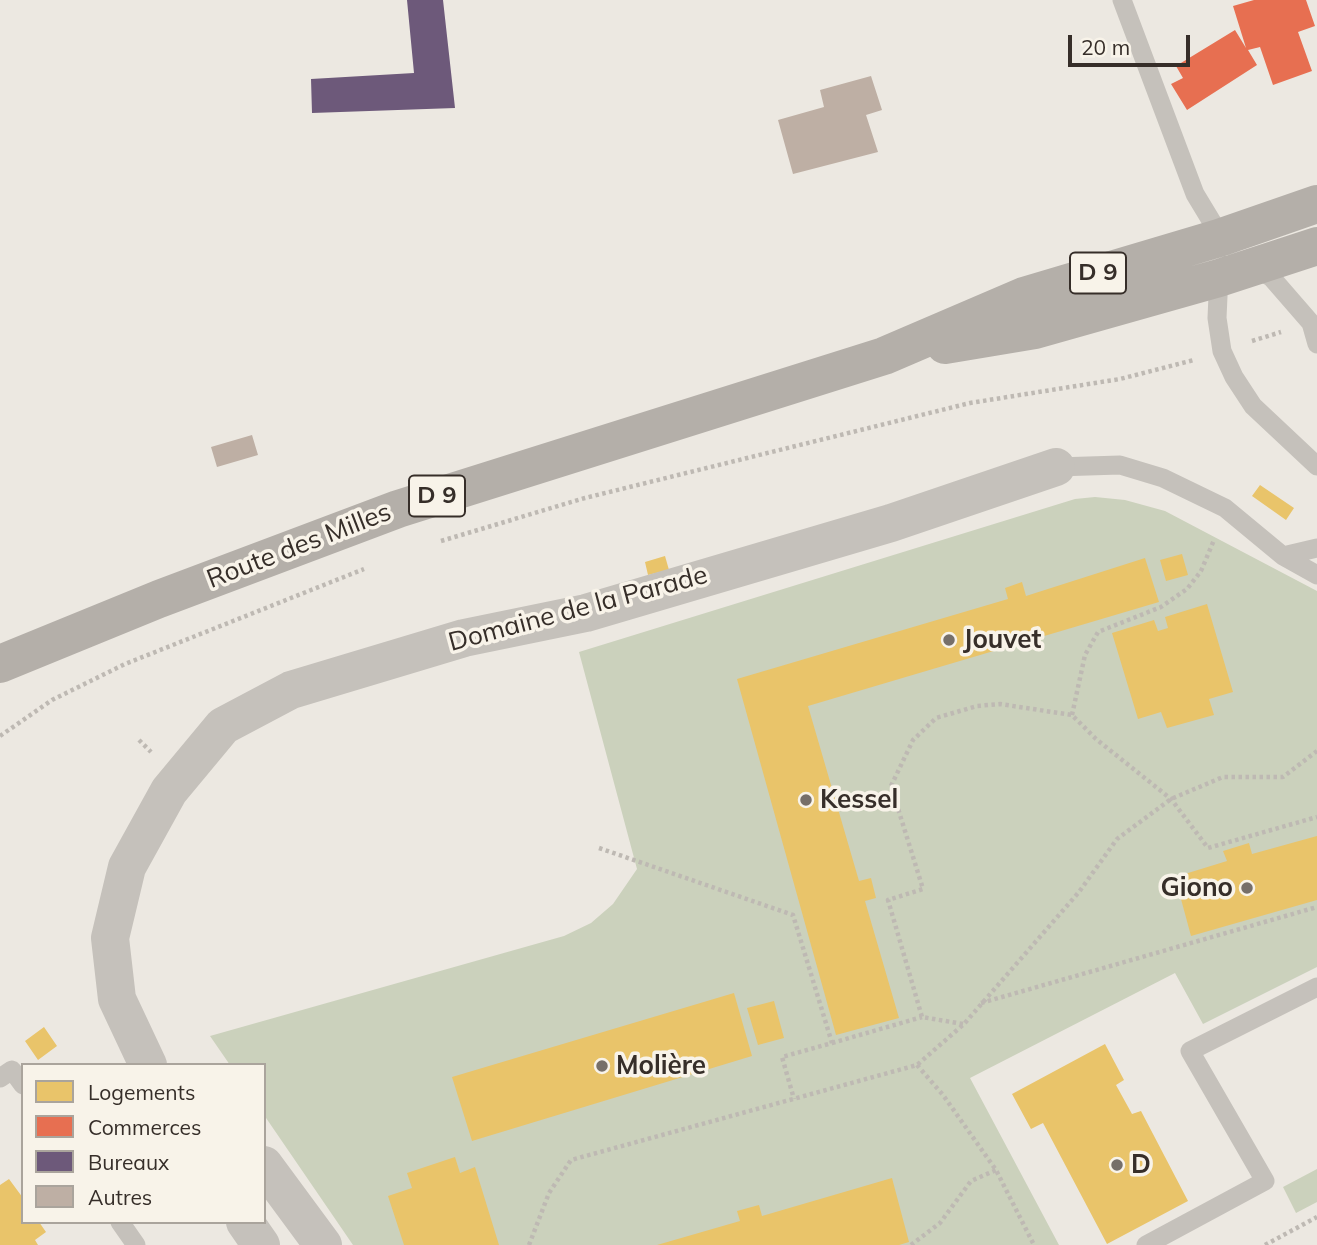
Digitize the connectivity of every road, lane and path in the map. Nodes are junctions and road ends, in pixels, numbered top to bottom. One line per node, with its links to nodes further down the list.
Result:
1 (1122, 0): 3 (lane)
2 (1317, 204): 3 (main road, Route des Milles / D 9)
3 (1219, 237): 5 (lane); 5 (lane); 9 (main road, Route des Milles / D 9)
4 (1317, 246): 5 (main road, Route des Milles / D 9)
5 (1236, 272): 6 (lane); 8 (lane); 9 (main road, Route des Milles / D 9)
6 (1311, 323): 7 (lane); 8 (path)
7 (1317, 344)
8 (1222, 351): 10 (lane); 13 (path)
9 (884, 356): 18 (main road, Route des Milles / D 9)
10 (1317, 466)
11 (1056, 467): 12 (lane, Domaine de la Parade); 31 (street, Domaine de la Parade)
12 (1225, 508): 15 (lane, Domaine de la Parade); 19 (path)
13 (430, 545)
14 (1317, 548): 15 (lane)
15 (1283, 556): 17 (lane, Domaine de la Parade)
16 (366, 568): 20 (path)
17 (1317, 575)
18 (0, 664)
19 (1073, 715): 22 (path); 28 (path)
20 (0, 736)
21 (1317, 751): 22 (path)
22 (1171, 799): 23 (path); 27 (path)
23 (1317, 817)
24 (599, 848): 30 (path)
25 (1317, 907): 27 (path)
26 (1316, 991): 47 (lane)
27 (981, 1003): 29 (path)
28 (922, 1017): 29 (path); 30 (path)
29 (964, 1024): 32 (path)
30 (832, 1043): 35 (path)
31 (147, 1063)
32 (917, 1065): 35 (path); 37 (path)
33 (0, 1079): 34 (lane)
34 (21, 1082)
35 (794, 1099): 44 (path)
36 (266, 1168): 43 (street)
37 (996, 1170): 45 (path); 46 (path)
38 (1317, 1217): 48 (path)
39 (121, 1224): 41 (lane)
40 (247, 1224): 42 (street)
41 (136, 1245)
42 (261, 1245)
43 (323, 1245)
44 (529, 1245)
45 (911, 1245)
46 (1034, 1245)
47 (1146, 1245)
48 (1265, 1245)

